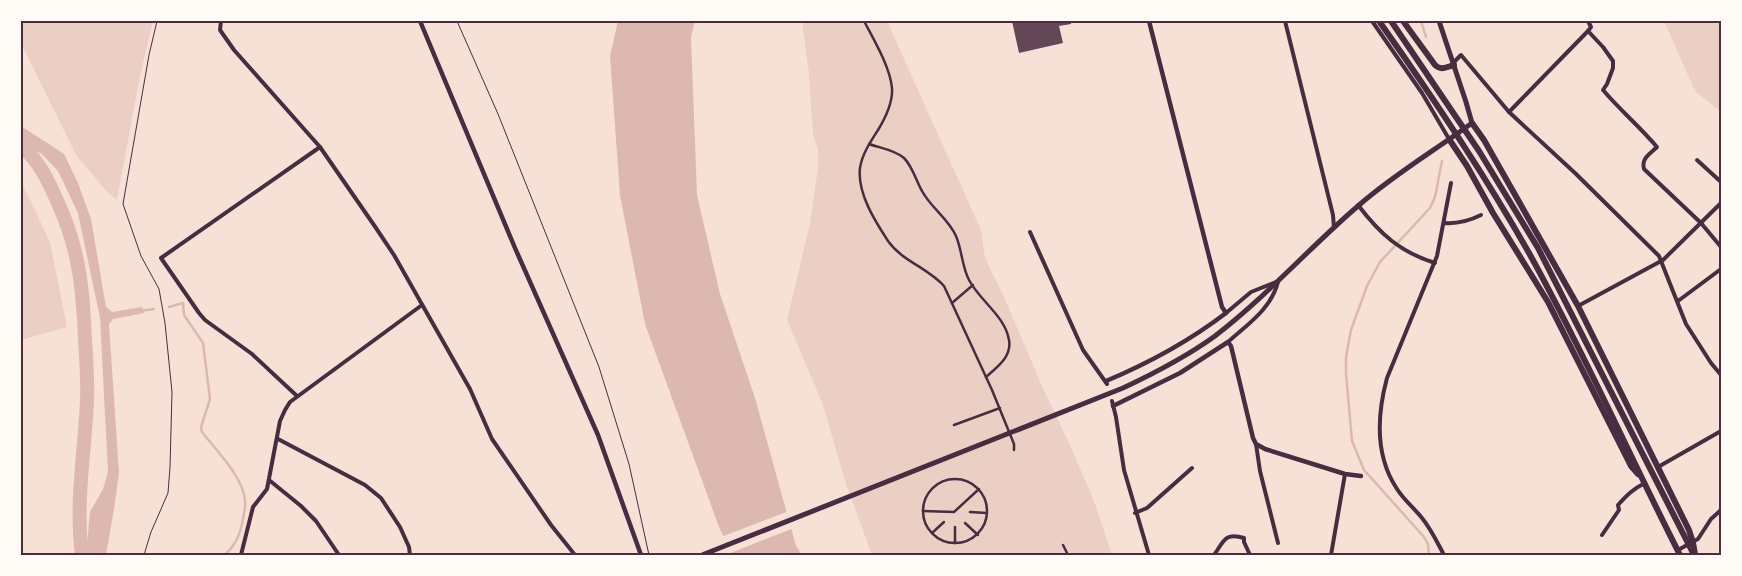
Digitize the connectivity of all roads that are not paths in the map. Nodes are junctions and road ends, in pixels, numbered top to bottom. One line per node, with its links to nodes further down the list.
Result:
1 (221, 21): 18 (street)
2 (420, 21): 79 (street)
3 (864, 21): 17 (street)
4 (1149, 21): 39 (street)
5 (1285, 21): 27 (street)
6 (1372, 21): 16 (street)
7 (1379, 21): 57 (highway)
8 (1391, 21): 72 (highway)
9 (1403, 21): 13 (highway)
10 (1439, 21): 13 (main road)
11 (1588, 21): 12 (street)
12 (1588, 31): 14 (street); 25 (street)
13 (1454, 65): 14 (street); 15 (main road)
14 (1509, 112): 30 (street)
15 (1472, 123): 16 (main road); 38 (highway)
16 (1449, 139): 23 (main road); 57 (highway)
17 (869, 144): 34 (street); 36 (street)
18 (320, 147): 37 (street); 44 (street)
19 (1697, 160): 20 (street)
20 (1721, 182)
21 (1451, 183): 26 (street)
22 (1721, 203): 25 (street)
23 (1358, 206): 27 (main road); 31 (street)
24 (1481, 215): 26 (street)
25 (1701, 222): 29 (street); 30 (street)
26 (1444, 223): 31 (street)
27 (1334, 228): 33 (main road)
28 (1030, 232): 43 (street)
29 (1721, 247)
30 (1662, 260): 35 (street); 38 (street)
31 (1435, 263): 86 (street)
32 (1721, 269): 35 (street)
33 (1278, 282): 39 (street); 40 (street); 80 (main road)
34 (973, 286): 36 (street); 42 (street)
35 (1678, 301): 41 (street)
36 (952, 303): 42 (street)
37 (422, 306): 44 (street); 78 (street)
38 (1578, 306): 52 (highway)
39 (1226, 313): 43 (street)
40 (1228, 342): 45 (street); 50 (street)
41 (1721, 375)
42 (986, 376): 46 (street)
43 (1106, 383)
44 (296, 396): 49 (street)
45 (1113, 403): 63 (street)
46 (1000, 408): 47 (street); 51 (street)
47 (954, 425)
48 (1721, 431): 52 (street)
49 (278, 439): 56 (street); 77 (street)
50 (1256, 444): 54 (street); 70 (street)
51 (1014, 450)
52 (1658, 467): 72 (highway)
53 (1192, 468): 63 (street)
54 (1344, 474): 55 (street); 85 (street)
55 (1361, 476)
56 (269, 480): 75 (street); 76 (street)
57 (1645, 483): 68 (street); 74 (highway)
58 (979, 489): 60 (street); 60 (street); 62 (street)
59 (1721, 510): 72 (street)
60 (923, 511): 67 (street)
61 (970, 512): 62 (street)
62 (988, 513): 69 (street)
63 (1136, 513): 82 (street)
64 (944, 522): 67 (street)
65 (966, 523): 69 (street)
66 (955, 527): 71 (street)
67 (932, 533): 71 (street)
68 (1602, 534)
69 (978, 535): 71 (street)
70 (1278, 543)
71 (955, 544)
72 (1691, 544): 74 (street); 87 (highway)
73 (1064, 546): 81 (street)
74 (1679, 552)
75 (240, 555)
76 (339, 555)
77 (410, 555)
78 (574, 555)
79 (641, 555)
80 (702, 555)
81 (1068, 555)
82 (1149, 555)
83 (1214, 555): 84 (street)
84 (1250, 555)
85 (1330, 555)
86 (1444, 555)
87 (1694, 555)

